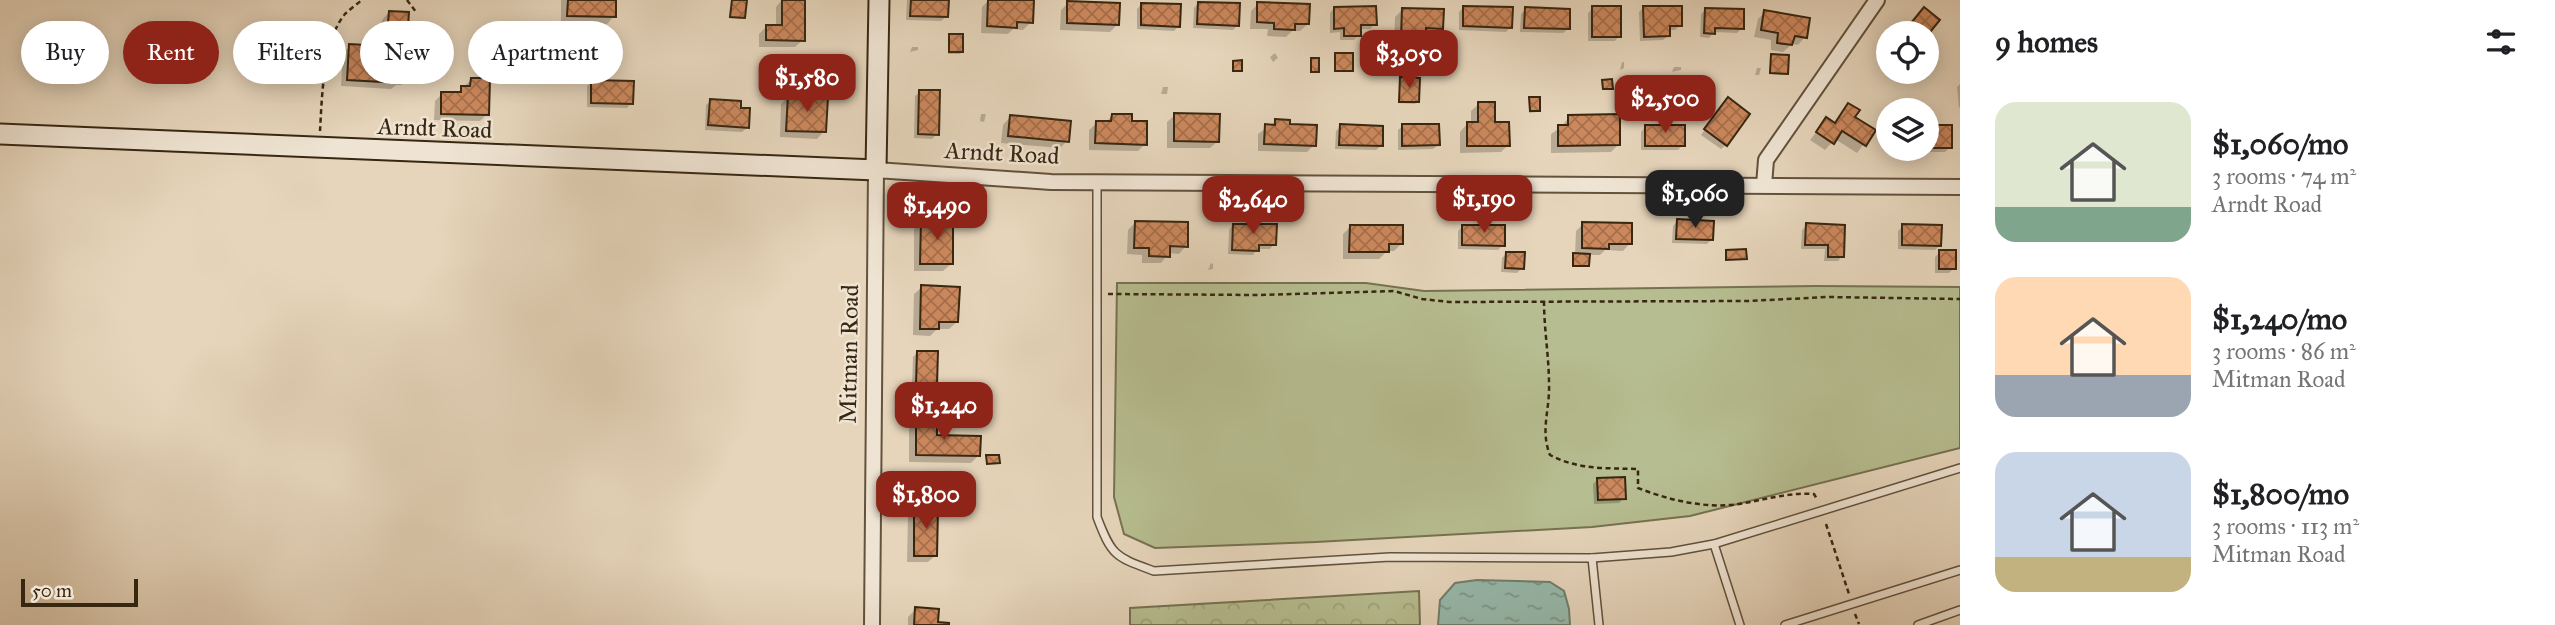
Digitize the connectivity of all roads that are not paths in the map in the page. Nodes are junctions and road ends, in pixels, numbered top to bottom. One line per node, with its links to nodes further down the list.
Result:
1 (879, 0): 4 (street, Mitman Road)
2 (1877, 0): 6 (street)
3 (0, 134): 4 (street, Arndt Road)
4 (876, 170): 5 (street, Arndt Road); 13 (street, Mitman Road)
5 (1097, 181): 6 (street, Arndt Road); 10 (lane)
6 (1763, 185): 7 (street, Arndt Road)
7 (1960, 187)
8 (1960, 468): 9 (lane)
9 (1714, 544): 10 (lane); 15 (lane)
10 (1592, 558): 14 (lane)
11 (1960, 570): 16 (lane)
12 (1960, 610): 17 (lane)
13 (872, 625)
14 (1599, 625)
15 (1740, 625)
16 (1785, 625)
17 (1918, 625)

